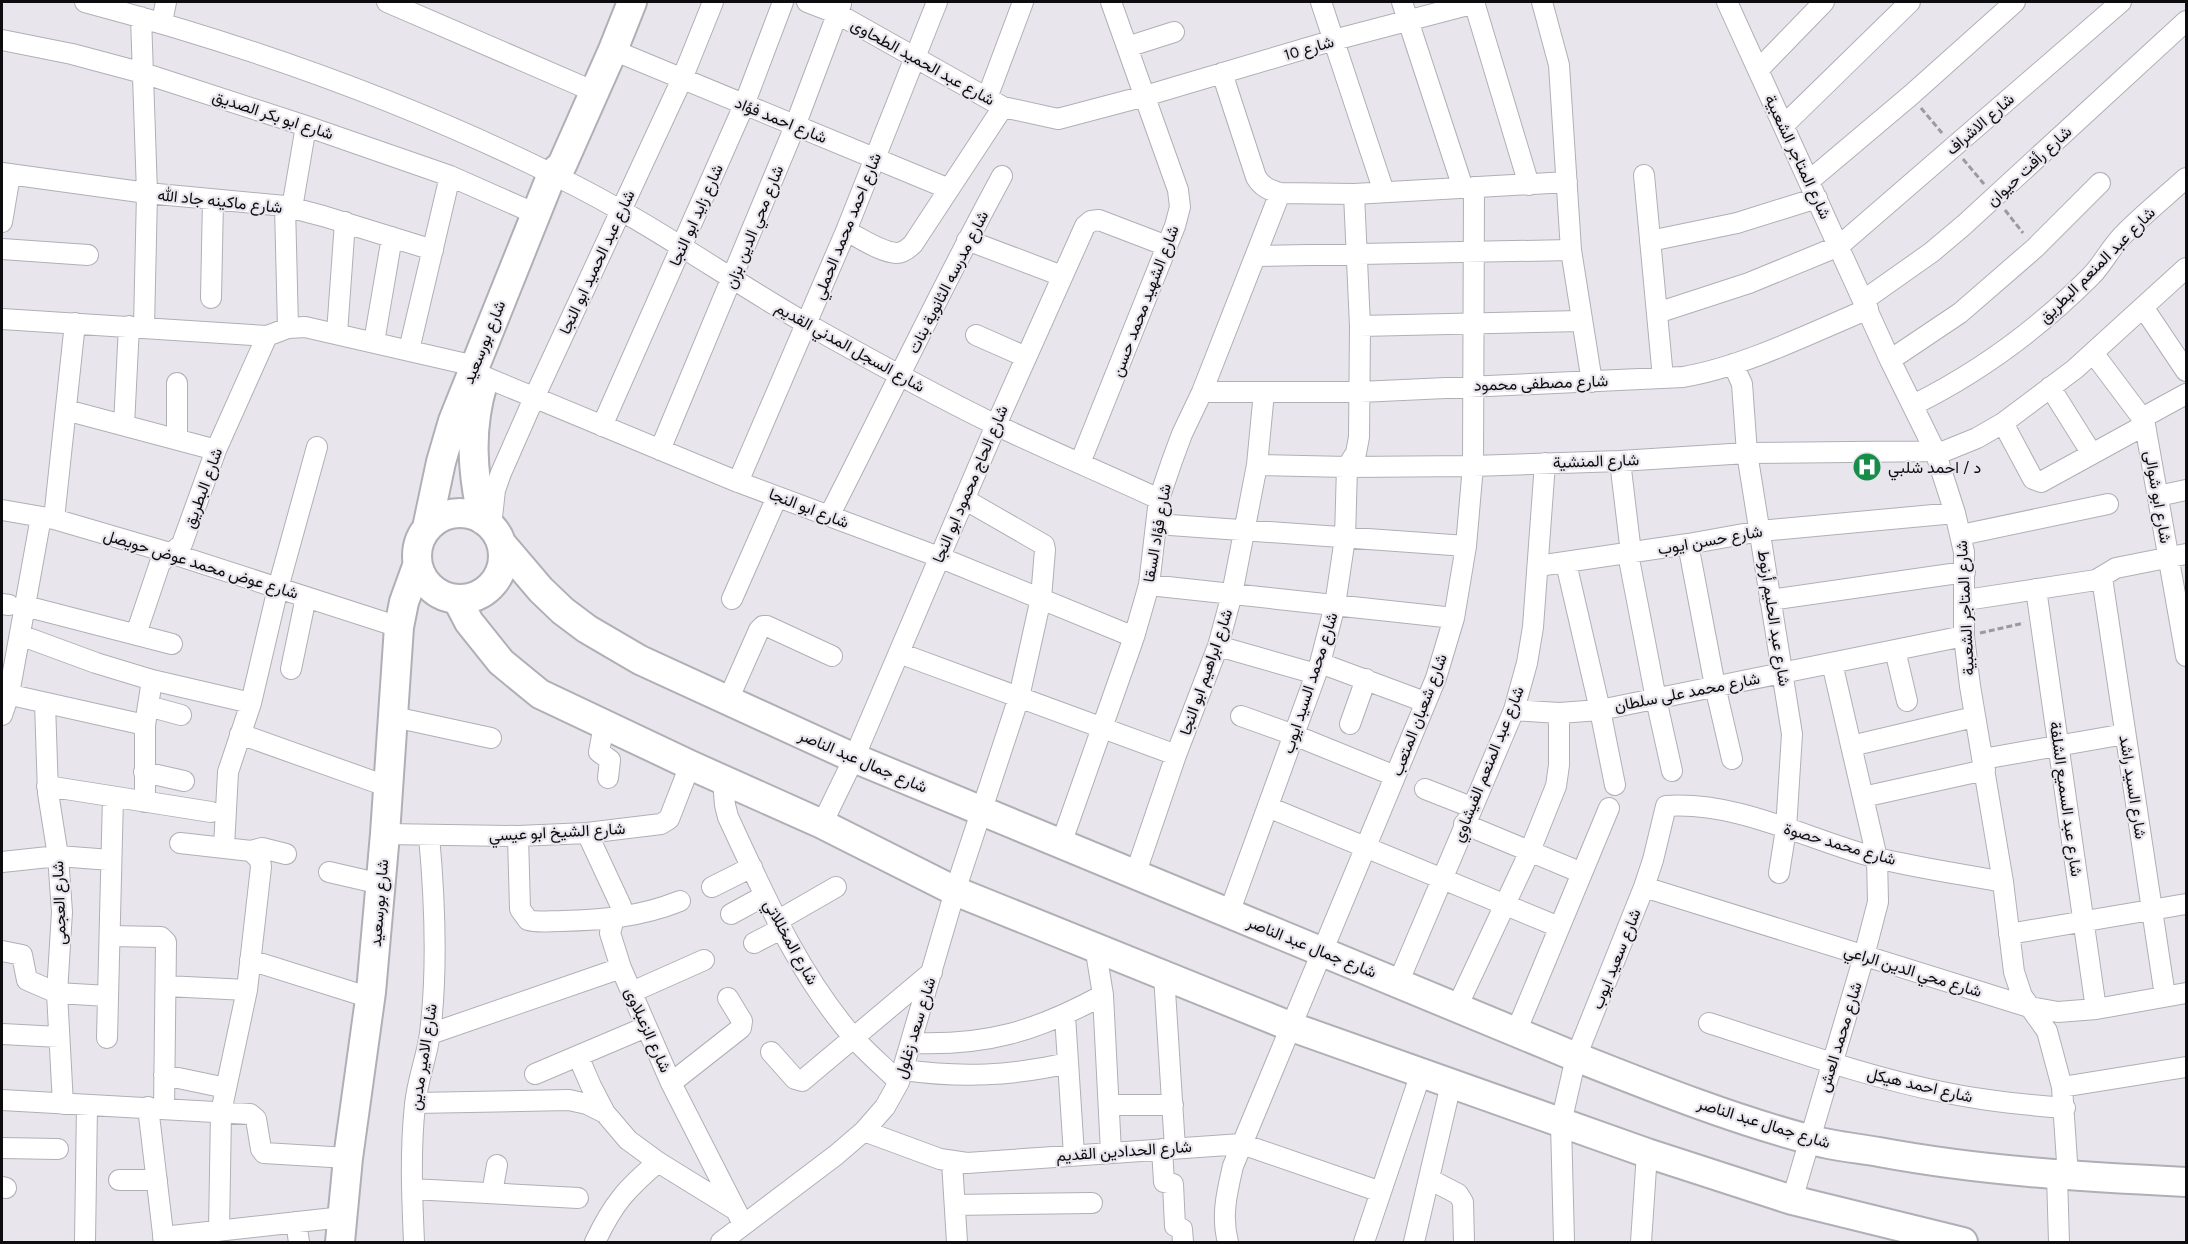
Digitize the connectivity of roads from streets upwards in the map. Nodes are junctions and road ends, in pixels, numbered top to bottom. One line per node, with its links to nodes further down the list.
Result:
1 (85, 2): 21 (street)
2 (166, 2): 24 (street)
3 (387, 2): 35 (street)
4 (632, 2): 29 (street, شارع بورسعيد)
5 (713, 2): 34 (street, شارع عبد الحميد ابو النجا)
6 (783, 2): 38 (street, شارع زايد ابو النجا)
7 (807, 2): 20 (street, شارع عبد الحميد الطحاوى)
8 (937, 2): 30 (street, شارع احمد محمد الحملي)
9 (1023, 2): 37 (street)
10 (1111, 2): 28 (street, شارع الشهيد محمد حسن)
11 (1321, 2): 27 (street)
12 (1402, 2): 22 (street, شارع شعبان المتعب)
13 (1475, 2): 22 (street, شارع 10); 51 (street)
14 (1542, 2): 49 (street)
15 (1824, 2): 31 (street)
16 (1910, 2): 39 (street)
17 (2015, 2): 54 (street)
18 (2121, 2): 70 (street, شارع الاشراف)
19 (1730, 3): 31 (street, شارع المتاجر الشعبية)
20 (840, 8): 30 (street, شارع عبد الحميد الطحاوى); 41 (street, شارع محي الدين بزان)
21 (141, 17): 24 (street); 32 (street)
22 (1408, 21): 27 (street, شارع 10); 52 (street, شارع شعبان المتعب)
23 (2187, 21): 83 (street, شارع رأفت حيوان)
24 (162, 22): 43 (street)
25 (1174, 32): 28 (street)
26 (2, 40): 32 (street, شارع ابو بكر الصديق)
27 (1334, 40): 33 (street, شارع 10); 55 (street)
28 (1127, 47): 36 (street, شارع الشهيد محمد حسن)
29 (613, 50): 34 (street, شارع احمد فؤاد); 35 (street, شارع بورسعيد)
30 (916, 58): 37 (street, شارع عبد الحميد الطحاوى); 42 (street, شارع احمد محمد الحملي)
31 (1758, 70): 39 (street, شارع المتاجر الشعبية)
32 (143, 73): 40 (street, شارع ابو بكر الصديق); 56 (street)
33 (1222, 73): 36 (street, شارع 10); 57 (street)
34 (682, 79): 38 (street, شارع احمد فؤاد); 61 (street, شارع عبد الحميد ابو النجا)
35 (595, 92): 43 (street, شارع بورسعيد)
36 (1145, 96): 37 (street, شارع عبد الحميد الطحاوى); 69 (street, شارع الشهيد محمد حسن)
37 (995, 103): 53 (street)
38 (744, 105): 41 (street, شارع احمد فؤاد); 71 (street, شارع زايد ابو النجا)
39 (1784, 125): 54 (street, شارع المتاجر الشعبية)
40 (306, 126): 45 (street, شارع ابو بكر الصديق); 60 (street)
41 (795, 126): 42 (street, شارع احمد فؤاد); 81 (street, شارع محي الدين بزان)
42 (873, 158): 53 (street, شارع احمد فؤاد); 65 (street, شارع احمد محمد الحملي)
43 (559, 173): 61 (street, شارع السجل المدني القديم); 62 (street, شارع بورسعيد); 104 (street, شارع بورسعيد)
44 (6, 174): 56 (street, شارع ماكينه جاد الله); 63 (street)
45 (450, 176): 62 (street, شارع ابو بكر الصديق); 73 (street)
46 (1002, 176): 67 (street, شارع مدرسه الثانوية بنات)
47 (1644, 176): 68 (street)
48 (2187, 178): 116 (street, شارع عبد المنعم البطريق)
49 (1567, 182): 51 (street); 74 (street)
50 (2100, 183): 101 (street)
51 (1529, 185): 52 (street)
52 (1469, 188): 55 (street); 75 (street, شارع شعبان المتعب)
53 (949, 189): 65 (street)
54 (1813, 189): 68 (street); 70 (street, شارع المتاجر الشعبية)
55 (1384, 192): 58 (street)
56 (147, 193): 59 (street, شارع ماكينه جاد الله); 92 (street)
57 (1280, 193): 58 (street); 78 (street, شارع فؤاد السقا)
58 (1354, 194): 76 (street, شارع محمد السيد ايوب)
59 (213, 200): 60 (street, شارع ماكينه جاد الله); 82 (street)
60 (288, 207): 64 (street, شارع ماكينه جاد الله); 93 (street)
61 (621, 209): 71 (street, شارع السجل المدني القديم); 115 (street, شارع عبد الحميد ابو النجا)
62 (536, 214): 104 (street, شارع بورسعيد)
63 (2, 222)
64 (345, 222): 66 (street, شارع ماكينه جاد الله); 94 (street)
65 (846, 231): 89 (street, شارع احمد محمد الحملي)
66 (392, 237): 73 (street, شارع ماكينه جاد الله); 97 (street)
67 (967, 240): 80 (street); 105 (street, شارع مدرسه الثانوية بنات)
68 (1650, 241): 85 (street)
69 (1167, 246): 80 (street, شارع الحاج محمود ابو النجا); 131 (street, شارع الشهيد محمد حسن)
70 (1839, 246): 83 (street, شارع المتاجر الشعبية); 85 (street, شارع الاشراف)
71 (683, 247): 81 (street, شارع السجل المدني القديم); 122 (street, شارع زايد ابو النجا)
72 (2, 249): 77 (street)
73 (433, 250): 98 (street)
74 (1570, 250): 75 (street); 86 (street)
75 (1475, 251): 76 (street); 87 (street, شارع شعبان المتعب)
76 (1357, 254): 78 (street); 91 (street, شارع محمد السيد ايوب)
77 (88, 255)
78 (1256, 256): 111 (street, شارع فؤاد السقا)
79 (2187, 268): 84 (street, شارع المنشية)
80 (1062, 276): 100 (street, شارع الحاج محمود ابو النجا)
81 (732, 280): 89 (street, شارع السجل المدني القديم); 126 (street, شارع محي الدين بزان)
82 (211, 298)
83 (1866, 305): 101 (street, شارع المتاجر الشعبية); 102 (street, شارع مصطفى محمود)
84 (2143, 307): 99 (street, شارع المنشية); 103 (street)
85 (1657, 313): 106 (street)
86 (1581, 321): 87 (street); 107 (street)
87 (1475, 322): 91 (street); 109 (street, شارع شعبان المتعب)
88 (75, 323): 90 (street); 92 (street); 117 (street)
89 (807, 324): 105 (street, شارع السجل المدني القديم); 136 (street, شارع احمد محمد الحملي)
90 (5, 325)
91 (1360, 326): 113 (street, شارع محمد السيد ايوب)
92 (137, 327): 96 (street); 121 (street)
93 (288, 328): 94 (street, شارع ابو النجا); 96 (street)
94 (337, 333): 97 (street, شارع ابو النجا)
95 (976, 335): 100 (street)
96 (267, 336): 125 (street, شارع البطريق)
97 (374, 342): 98 (street, شارع ابو النجا)
98 (409, 351): 104 (street, شارع ابو النجا)
99 (2094, 354): 110 (street, شارع المنشية); 118 (street, شارع ابو شوالى)
100 (1026, 357): 120 (street, شارع الحاج محمود ابو النجا)
101 (1890, 360): 116 (street, شارع المتاجر الشعبية)
102 (1733, 364): 106 (street, شارع مصطفى محمود); 128 (street, شارع عبد الحليم أرنوط)
103 (2187, 371)
104 (480, 372): 115 (street, شارع ابو النجا); 148 (street, شارع بورسعيد); 149 (street, شارع بورسعيد)
105 (901, 376): 120 (street, شارع السجل المدني القديم); 145 (street, شارع مدرسه الثانوية بنات)
106 (1663, 378): 107 (street, شارع مصطفى محمود)
107 (1592, 382): 109 (street, شارع مصطفى محمود)
108 (177, 383): 123 (street)
109 (1473, 386): 113 (street, شارع مصطفى محمود); 134 (street, شارع شعبان المتعب)
110 (2050, 387): 119 (street, شارع المنشية); 129 (street)
111 (1202, 392): 112 (street, شارع مصطفى محمود); 141 (street, شارع فؤاد السقا)
112 (1264, 392): 113 (street, شارع مصطفى محمود); 133 (street, شارع ابراهيم ابو النجا)
113 (1360, 392): 135 (street, شارع محمد السيد ايوب)
114 (2187, 394): 118 (street)
115 (534, 398): 122 (street, شارع ابو النجا); 149 (street, شارع عبد الحميد ابو النجا)
116 (1913, 405): 127 (street, شارع المتاجر الشعبية)
117 (66, 410): 121 (street); 146 (street)
118 (2144, 422): 129 (street); 138 (street, شارع ابو شوالى)
119 (2003, 423): 127 (street, شارع المنشية); 129 (street)
120 (996, 424): 131 (street, شارع السجل المدني القديم); 140 (street, شارع الحاج محمود ابو النجا)
121 (124, 425): 123 (street)
122 (602, 426): 126 (street, شارع ابو النجا)
123 (177, 439): 125 (street)
124 (317, 447): 166 (street)
125 (216, 450): 156 (street, شارع البطريق)
126 (660, 450): 136 (street, شارع ابو النجا)
127 (1935, 451): 128 (street, شارع المنشية); 144 (street, شارع المتاجر الشعبية)
128 (1748, 453): 130 (street, شارع المنشية); 151 (street, شارع عبد الحليم أرنوط)
129 (2092, 454)
130 (1620, 461): 132 (street, شارع المنشية); 157 (street)
131 (1080, 463): 141 (street, شارع السجل المدني القديم)
132 (1545, 463): 134 (street, شارع المنشية); 162 (street, شارع عبد المنعم الفيشاوي)
133 (1257, 465): 135 (street, شارع المنشية); 150 (street, شارع ابراهيم ابو النجا)
134 (1473, 466): 135 (street, شارع المنشية); 155 (street, شارع شعبان المتعب)
135 (1347, 467): 153 (street, شارع محمد السيد ايوب)
136 (738, 482): 139 (street, شارع ابو النجا)
137 (2187, 490): 138 (street)
138 (2158, 496): 158 (street, شارع ابو شوالى)
139 (777, 497): 145 (street, شارع ابو النجا); 172 (street)
140 (964, 499): 159 (street, شارع الحاج محمود ابو النجا); 170 (street, شارع سعد زغلول)
141 (1159, 499): 147 (street, شارع فؤاد السقا)
142 (2108, 504): 152 (street)
143 (2, 510): 146 (street, شارع عوض محمد عوض حويصل)
144 (1955, 513): 151 (street, شارع حسن ايوب); 152 (street, شارع المتاجر الشعبية)
145 (829, 516): 159 (street, شارع ابو النجا)
146 (47, 518): 156 (street, شارع عوض محمد عوض حويصل); 175 (street)
147 (1156, 524): 150 (street); 165 (street, شارع فؤاد السقا)
148 (427, 528): 149 (street); 161 (street)
149 (492, 530): 171 (street); 200 (street, شارع جمال عبد الناصر)
150 (1244, 531): 153 (street); 168 (street, شارع ابراهيم ابو النجا)
151 (1760, 531): 154 (street, شارع حسن ايوب); 173 (street, شارع عبد الحليم أرنوط)
152 (1961, 535): 163 (street, شارع المتاجر الشعبية)
153 (1345, 538): 155 (street); 176 (street, شارع محمد السيد ايوب)
154 (1688, 544): 157 (street, شارع حسن ايوب); 196 (street)
155 (1466, 546): 177 (street, شارع شعبان المتعب)
156 (170, 553): 166 (street, شارع عوض محمد عوض حويصل); 180 (street, شارع البطريق)
157 (1630, 554): 160 (street, شارع حسن ايوب); 199 (street)
158 (2178, 555): 164 (street); 178 (street, شارع ابو شوالى)
159 (939, 557): 170 (street, شارع ابو النجا); 187 (street, شارع الحاج محمود ابو النجا)
160 (1566, 563): 162 (street, شارع حسن ايوب); 206 (street)
161 (417, 566): 171 (street); 179 (street, شارع بورسعيد)
162 (1538, 567): 205 (street, شارع عبد المنعم الفيشاوي)
163 (1965, 572): 173 (street); 174 (street, شارع المتاجر الشعبية)
164 (2102, 578): 167 (street); 218 (street, شارع السيد راشد)
165 (1149, 585): 168 (street); 183 (street, شارع فؤاد السقا)
166 (278, 588): 169 (street, شارع عوض محمد عوض حويصل); 204 (street)
167 (2036, 590): 174 (street); 222 (street, شارع عبد السميع الشلفة)
168 (1232, 594): 176 (street); 185 (street, شارع ابراهيم ابو النجا)
169 (306, 597): 179 (street, شارع عوض محمد عوض حويصل); 192 (street)
170 (1041, 598): 183 (street, شارع ابو النجا); 198 (street, شارع سعد زغلول)
171 (457, 599): 215 (street)
172 (732, 599)
173 (1770, 600): 193 (street, شارع عبد الحليم أرنوط)
174 (1966, 600): 182 (street, شارع المتاجر الشعبية)
175 (12, 605): 180 (street); 181 (street)
176 (1335, 605): 177 (street); 191 (street, شارع محمد السيد ايوب)
177 (1454, 618): 202 (street, شارع شعبان المتعب)
178 (2184, 623): 189 (street, شارع ابو شوالى)
179 (399, 627): 212 (street, شارع بورسعيد)
180 (136, 634): 184 (street)
181 (20, 635): 194 (street); 197 (street)
182 (1964, 636): 186 (street, شارع محمد على سلطان); 213 (street, شارع المتاجر الشعبية)
183 (1134, 638): 216 (street, شارع فؤاد السقا)
184 (172, 644)
185 (1218, 646): 191 (street); 223 (street, شارع ابراهيم ابو النجا)
186 (1895, 650): 190 (street, شارع محمد على سلطان); 203 (street)
187 (899, 653): 198 (street); 224 (street, شارع الحاج محمود ابو النجا)
188 (832, 656): 200 (street)
189 (2187, 656)
190 (1832, 663): 193 (street, شارع محمد على سلطان); 221 (street, شارع محمد العش)
191 (1318, 668): 195 (street); 219 (street, شارع محمد السيد ايوب)
192 (291, 669)
193 (1782, 673): 196 (street, شارع محمد على سلطان); 248 (street, شارع عبد الحليم أرنوط)
194 (152, 680): 204 (street); 210 (street)
195 (1366, 680): 202 (street); 214 (street)
196 (1715, 686): 199 (street, شارع محمد على سلطان); 225 (street)
197 (5, 694): 201 (street); 208 (street)
198 (1019, 697): 216 (street); 244 (street, شارع سعد زغلول)
199 (1656, 699): 206 (street, شارع محمد على سلطان); 228 (street)
200 (728, 700): 224 (street, شارع جمال عبد الناصر)
201 (45, 702): 210 (street); 235 (street, شارع العجمى)
202 (1425, 702): 230 (street, شارع شعبان المتعب)
203 (1907, 702)
204 (251, 703): 217 (street)
205 (1514, 710): 207 (street, شارع محمد على سلطان); 246 (street, شارع عبد المنعم الفيشاوي)
206 (1600, 710): 207 (street, شارع محمد على سلطان); 234 (street)
207 (1559, 713): 258 (street)
208 (2, 715)
209 (181, 715): 210 (street)
210 (146, 716): 229 (street)
211 (1241, 716): 219 (street)
212 (394, 717): 220 (street); 236 (street, شارع بورسعيد)
213 (1974, 717): 221 (street); 226 (street, شارع المتاجر الشعبية)
214 (1350, 724)
215 (604, 725): 227 (street); 231 (street)
216 (1102, 728): 223 (street); 254 (street, شارع فؤاد السقا)
217 (240, 734): 236 (street); 255 (street)
218 (2125, 734): 222 (street); 280 (street, شارع السيد راشد)
219 (1294, 735): 230 (street); 242 (street, شارع محمد السيد ايوب)
220 (491, 738)
221 (1851, 746): 239 (street, شارع محمد العش)
222 (2058, 746): 226 (street); 284 (street, شارع عبد السميع الشلفة)
223 (1176, 755): 268 (street, شارع ابراهيم ابو النجا)
224 (854, 758): 244 (street, شارع جمال عبد الناصر); 247 (street, شارع الحاج محمود ابو النجا)
225 (1732, 759)
226 (1984, 764): 239 (street); 270 (street, شارع المتاجر الشعبية)
227 (690, 765): 232 (street); 249 (street, شارع الشيخ ابو عيسي)
228 (1672, 771)
229 (144, 772): 233 (street); 240 (street)
230 (1395, 776): 256 (street, شارع شعبان المتعب)
231 (608, 777)
232 (723, 780): 247 (street); 264 (street, شارع المخللاتي)
233 (184, 781)
234 (1616, 785)
235 (47, 786): 238 (street); 260 (street, شارع العجمى)
236 (389, 787): 250 (street, شارع بورسعيد)
237 (1425, 789): 246 (street)
238 (113, 796): 240 (street); 262 (street)
239 (1863, 797): 261 (street, شارع محمد العش)
240 (145, 802): 245 (street)
241 (1678, 806): 248 (street, شارع محمد حصوة); 274 (street, شارع سعيد ايوب)
242 (1268, 807): 256 (street); 282 (street, شارع محمد السيد ايوب)
243 (1609, 808): 266 (street)
244 (982, 811): 254 (street, شارع جمال عبد الناصر); 275 (street, شارع سعد زغلول)
245 (211, 812)
246 (1468, 815): 258 (street); 269 (street, شارع عبد المنعم الفيشاوي)
247 (822, 824): 275 (street)
248 (1786, 829): 261 (street, شارع محمد حصوة); 267 (street, شارع عبد الحليم أرنوط)
249 (587, 833): 252 (street, شارع الشيخ ابو عيسي); 283 (street, شارع الزعبلاوى)
250 (385, 834): 251 (street, شارع الشيخ ابو عيسي); 271 (street, شارع بورسعيد)
251 (429, 836): 252 (street, شارع الشيخ ابو عيسي); 319 (street, شارع الامير مدين)
252 (518, 836): 283 (street)
253 (180, 843): 255 (street)
254 (1060, 844): 268 (street, شارع جمال عبد الناصر)
255 (224, 847): 257 (street)
256 (1366, 847): 269 (street); 292 (street, شارع شعبان المتعب)
257 (251, 851): 259 (street); 294 (street)
258 (1530, 851): 266 (street); 279 (street)
259 (286, 854)
260 (58, 856): 262 (street); 263 (street); 303 (street, شارع العجمى)
261 (1877, 858): 270 (street, شارع محمد حصوة); 293 (street, شارع محمد العش)
262 (111, 860): 288 (street)
263 (2, 862)
264 (752, 867): 272 (street); 276 (street, شارع المخللاتي)
265 (329, 872): 271 (street)
266 (1582, 873): 286 (street)
267 (1779, 873)
268 (1135, 874): 282 (street, شارع جمال عبد الناصر)
269 (1442, 878): 279 (street); 299 (street, شارع عبد المنعم الفيشاوي)
270 (2003, 882): 287 (street, شارع المتاجر الشعبية)
271 (381, 884): 308 (street, شارع بورسعيد)
272 (712, 887)
273 (837, 887): 285 (street)
274 (1644, 887): 293 (street, شارع محي الدين الراعي); 326 (street, شارع سعيد ايوب)
275 (955, 891): 290 (street); 297 (street, شارع سعد زغلول)
276 (764, 896): 281 (street); 285 (street, شارع المخللاتي)
277 (680, 901): 283 (street)
278 (2187, 904): 280 (street)
279 (1505, 905): 286 (street); 311 (street)
280 (2152, 910): 284 (street); 307 (street, شارع السيد راشد)
281 (731, 914)
282 (1229, 914): 292 (street, شارع جمال عبد الناصر)
283 (617, 917): 296 (street, شارع الزعبلاوى)
284 (2083, 921): 287 (street); 312 (street, شارع عبد السميع الشلفة)
285 (779, 925): 289 (street); 322 (street, شارع المخللاتي)
286 (1559, 927): 317 (street)
287 (2009, 934): 310 (street, شارع المتاجر الشعبية)
288 (110, 936): 300 (street); 306 (street)
289 (754, 943)
290 (1095, 946): 298 (street); 305 (street)
291 (2, 951): 303 (street)
292 (1323, 952): 299 (street, شارع جمال عبد الناصر); 316 (street, شارع شعبان المتعب)
293 (1864, 956): 310 (street, شارع محي الدين الراعي); 328 (street, شارع محمد العش)
294 (250, 960): 301 (street); 308 (street)
295 (704, 960): 302 (street)
296 (621, 968): 302 (street, شارع الزعبلاوى); 319 (street)
297 (932, 972): 322 (street); 323 (street, شارع سعد زغلول)
298 (1164, 975): 316 (street); 343 (street)
299 (1398, 982): 311 (street, شارع جمال عبد الناصر)
300 (166, 986): 301 (street); 332 (street)
301 (247, 990): 337 (street)
302 (632, 992): 315 (street, شارع الزعبلاوى)
303 (57, 993): 306 (street); 320 (street, شارع العجمى)
304 (2187, 993): 307 (street, شارع محي الدين الراعي)
305 (1103, 995): 313 (street); 342 (street)
306 (108, 996): 321 (street)
307 (2165, 996): 312 (street, شارع محي الدين الراعي)
308 (370, 998): 358 (street, شارع بورسعيد)
309 (728, 998): 334 (street)
310 (2029, 1007): 312 (street, شارع محي الدين الراعي); 336 (street, شارع المتاجر الشعبية)
311 (1457, 1008): 317 (street, شارع جمال عبد الناصر)
312 (2096, 1009)
313 (1065, 1016): 323 (street); 327 (street)
314 (1709, 1023): 328 (street, شارع احمد هيكل)
315 (646, 1027): 325 (street); 334 (street, شارع الزعبلاوى)
316 (1292, 1027): 330 (street); 351 (street, شارع شعبان المتعب)
317 (1516, 1032): 326 (street, شارع جمال عبد الناصر)
318 (2, 1034): 320 (street)
319 (430, 1034): 339 (street, شارع الامير مدين)
320 (59, 1037): 340 (street, شارع العجمى)
321 (107, 1038)
322 (854, 1038): 324 (street); 333 (street, شارع المخللاتي)
323 (911, 1043): 333 (street, شارع سعد زغلول)
324 (771, 1052)
325 (578, 1056): 331 (street); 347 (street)
326 (1576, 1057): 348 (street, شارع سعيد ايوب); 350 (street, شارع جمال عبد الناصر)
327 (1068, 1063): 333 (street); 357 (street)
328 (1833, 1063): 345 (street, شارع احمد هيكل); 350 (street, شارع محمد العش)
329 (2187, 1067): 336 (street)
330 (1421, 1072): 335 (street); 368 (street)
331 (535, 1074)
332 (164, 1076): 337 (street); 344 (street)
333 (902, 1076): 349 (street, شارع سعد زغلول)
334 (671, 1083): 374 (street, شارع الزعبلاوى)
335 (1451, 1084): 348 (street); 363 (street)
336 (2062, 1087): 345 (street, شارع المتاجر الشعبية)
337 (226, 1088): 346 (street)
338 (2, 1100): 340 (street)
339 (415, 1103): 347 (street); 367 (street, شارع الامير مدين)
340 (63, 1104): 341 (street)
341 (87, 1105): 344 (street); 380 (street)
342 (1109, 1105): 343 (street); 355 (street)
343 (1173, 1105): 353 (street)
344 (156, 1108): 346 (street); 365 (street)
345 (2065, 1108): 362 (street, شارع المتاجر الشعبية)
346 (221, 1112): 358 (street); 377 (street)
347 (605, 1113): 359 (street)
348 (1561, 1123): 356 (street); 391 (street, شارع سعيد ايوب)
349 (864, 1131): 360 (street, شارع الحدادين القديم); 374 (street, شارع سعد زغلول)
350 (1809, 1140): 362 (street, شارع جمال عبد الناصر); 371 (street, شارع محمد العش)
351 (1242, 1144): 353 (street, شارع الحدادين القديم); 368 (street, شارع الحدادين القديم); 387 (street, شارع شعبان المتعب)
352 (2, 1148): 354 (street)
353 (1169, 1148): 355 (street, شارع الحدادين القديم); 386 (street)
354 (58, 1149)
355 (1111, 1152): 357 (street, شارع الحدادين القديم)
356 (1647, 1154): 371 (street); 392 (street)
357 (1074, 1155): 360 (street, شارع الحدادين القديم)
358 (348, 1158): 376 (street, شارع بورسعيد)
359 (658, 1161): 374 (street); 383 (street)
360 (952, 1162): 373 (street)
361 (496, 1165): 369 (street)
362 (2062, 1176): 366 (street, شارع جمال عبد الناصر); 394 (street, شارع المتاجر الشعبية)
363 (1429, 1179): 389 (street); 390 (street)
364 (119, 1180): 365 (street)
365 (157, 1180): 379 (street)
366 (2187, 1182)
367 (412, 1189): 369 (street); 382 (street, شارع الامير مدين)
368 (1381, 1192): 388 (street)
369 (492, 1193): 370 (street)
370 (578, 1198)
371 (1791, 1200): 378 (street)
372 (1092, 1203): 373 (street)
373 (955, 1205): 385 (street)
374 (739, 1217): 384 (street, شارع سعد زغلول)
375 (296, 1222): 376 (street); 377 (street); 381 (street)
376 (341, 1230)
377 (219, 1231): 379 (street)
378 (1896, 1235): 393 (street)
379 (164, 1240)
380 (85, 1242)
381 (299, 1242)
382 (414, 1242)
383 (595, 1242)
384 (721, 1242)
385 (957, 1242)
386 (1183, 1242)
387 (1228, 1242)
388 (1364, 1242)
389 (1414, 1242)
390 (1464, 1242)
391 (1563, 1242)
392 (1641, 1242)
393 (1962, 1242)
394 (2059, 1242)

